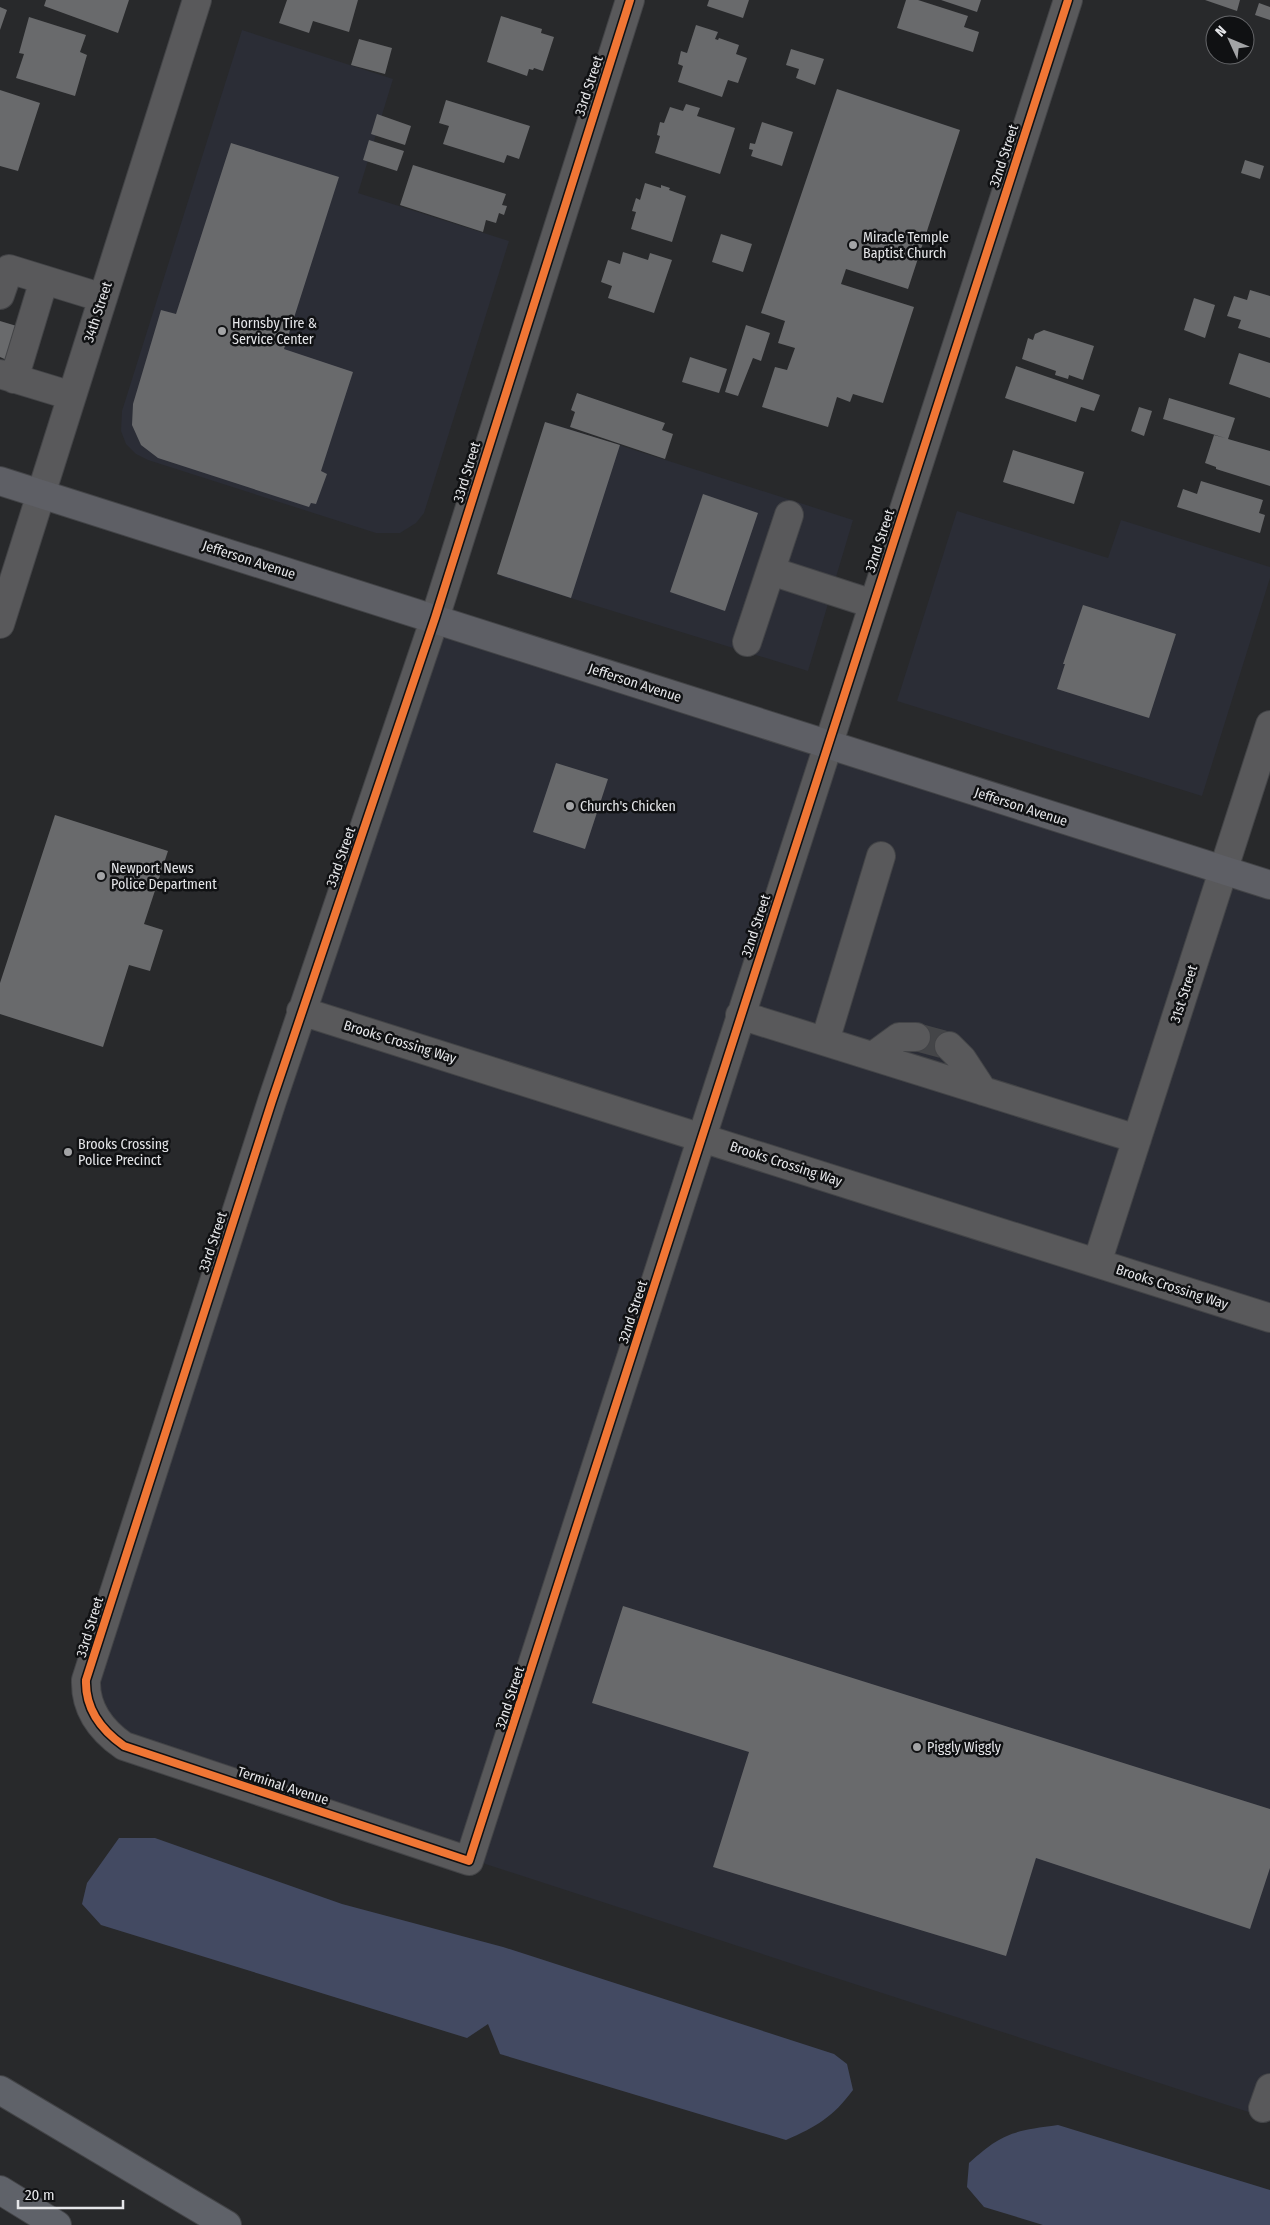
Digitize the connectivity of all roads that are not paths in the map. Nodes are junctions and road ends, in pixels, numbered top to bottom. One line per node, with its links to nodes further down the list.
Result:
1 (197, 0): 6 (street, 34th Street)
2 (630, 0): 14 (street, 33rd Street)
3 (1068, 0): 13 (street, 32nd Street)
4 (44, 280): 5 (street); 6 (street); 7 (street)
5 (0, 295)
6 (103, 298): 8 (street, 34th Street)
7 (7, 377): 8 (street)
8 (72, 396): 10 (street, 34th Street)
9 (0, 481): 10 (main road, Jefferson Avenue)
10 (40, 494): 14 (main road, Jefferson Avenue); 15 (street, 34th Street)
11 (789, 515): 12 (street)
12 (771, 571): 13 (street); 16 (street)
13 (872, 604): 18 (street, 32nd Street)
14 (435, 618): 18 (main road, Jefferson Avenue); 22 (street, 33rd Street)
15 (0, 624)
16 (747, 642)
17 (1270, 725): 20 (street, 31st Street)
18 (827, 745): 20 (main road, Jefferson Avenue); 23 (street, 32nd Street)
19 (881, 856): 25 (street)
20 (1223, 871): 21 (main road, Jefferson Avenue); 30 (street, 31st Street)
21 (1270, 886)
22 (301, 1011): 29 (street, Brooks Crossing Way); 33 (street, 33rd Street)
23 (740, 1015): 25 (street); 29 (street, 32nd Street)
24 (916, 1037): 27 (street)
25 (825, 1041): 27 (street)
26 (949, 1046): 28 (street)
27 (873, 1056): 28 (street)
28 (983, 1091): 30 (street)
29 (702, 1137): 31 (street, Brooks Crossing Way); 34 (street, 32nd Street)
30 (1137, 1139): 31 (street, 31st Street)
31 (1097, 1263): 32 (street, Brooks Crossing Way)
32 (1270, 1318)
33 (97, 1721): 34 (street, Terminal Avenue)
34 (469, 1861)
35 (0, 2090): 37 (highway)
36 (0, 2190): 38 (highway)
37 (197, 2208): 39 (highway); 40 (highway)
38 (57, 2225)
39 (227, 2225)
40 (249, 2225)

